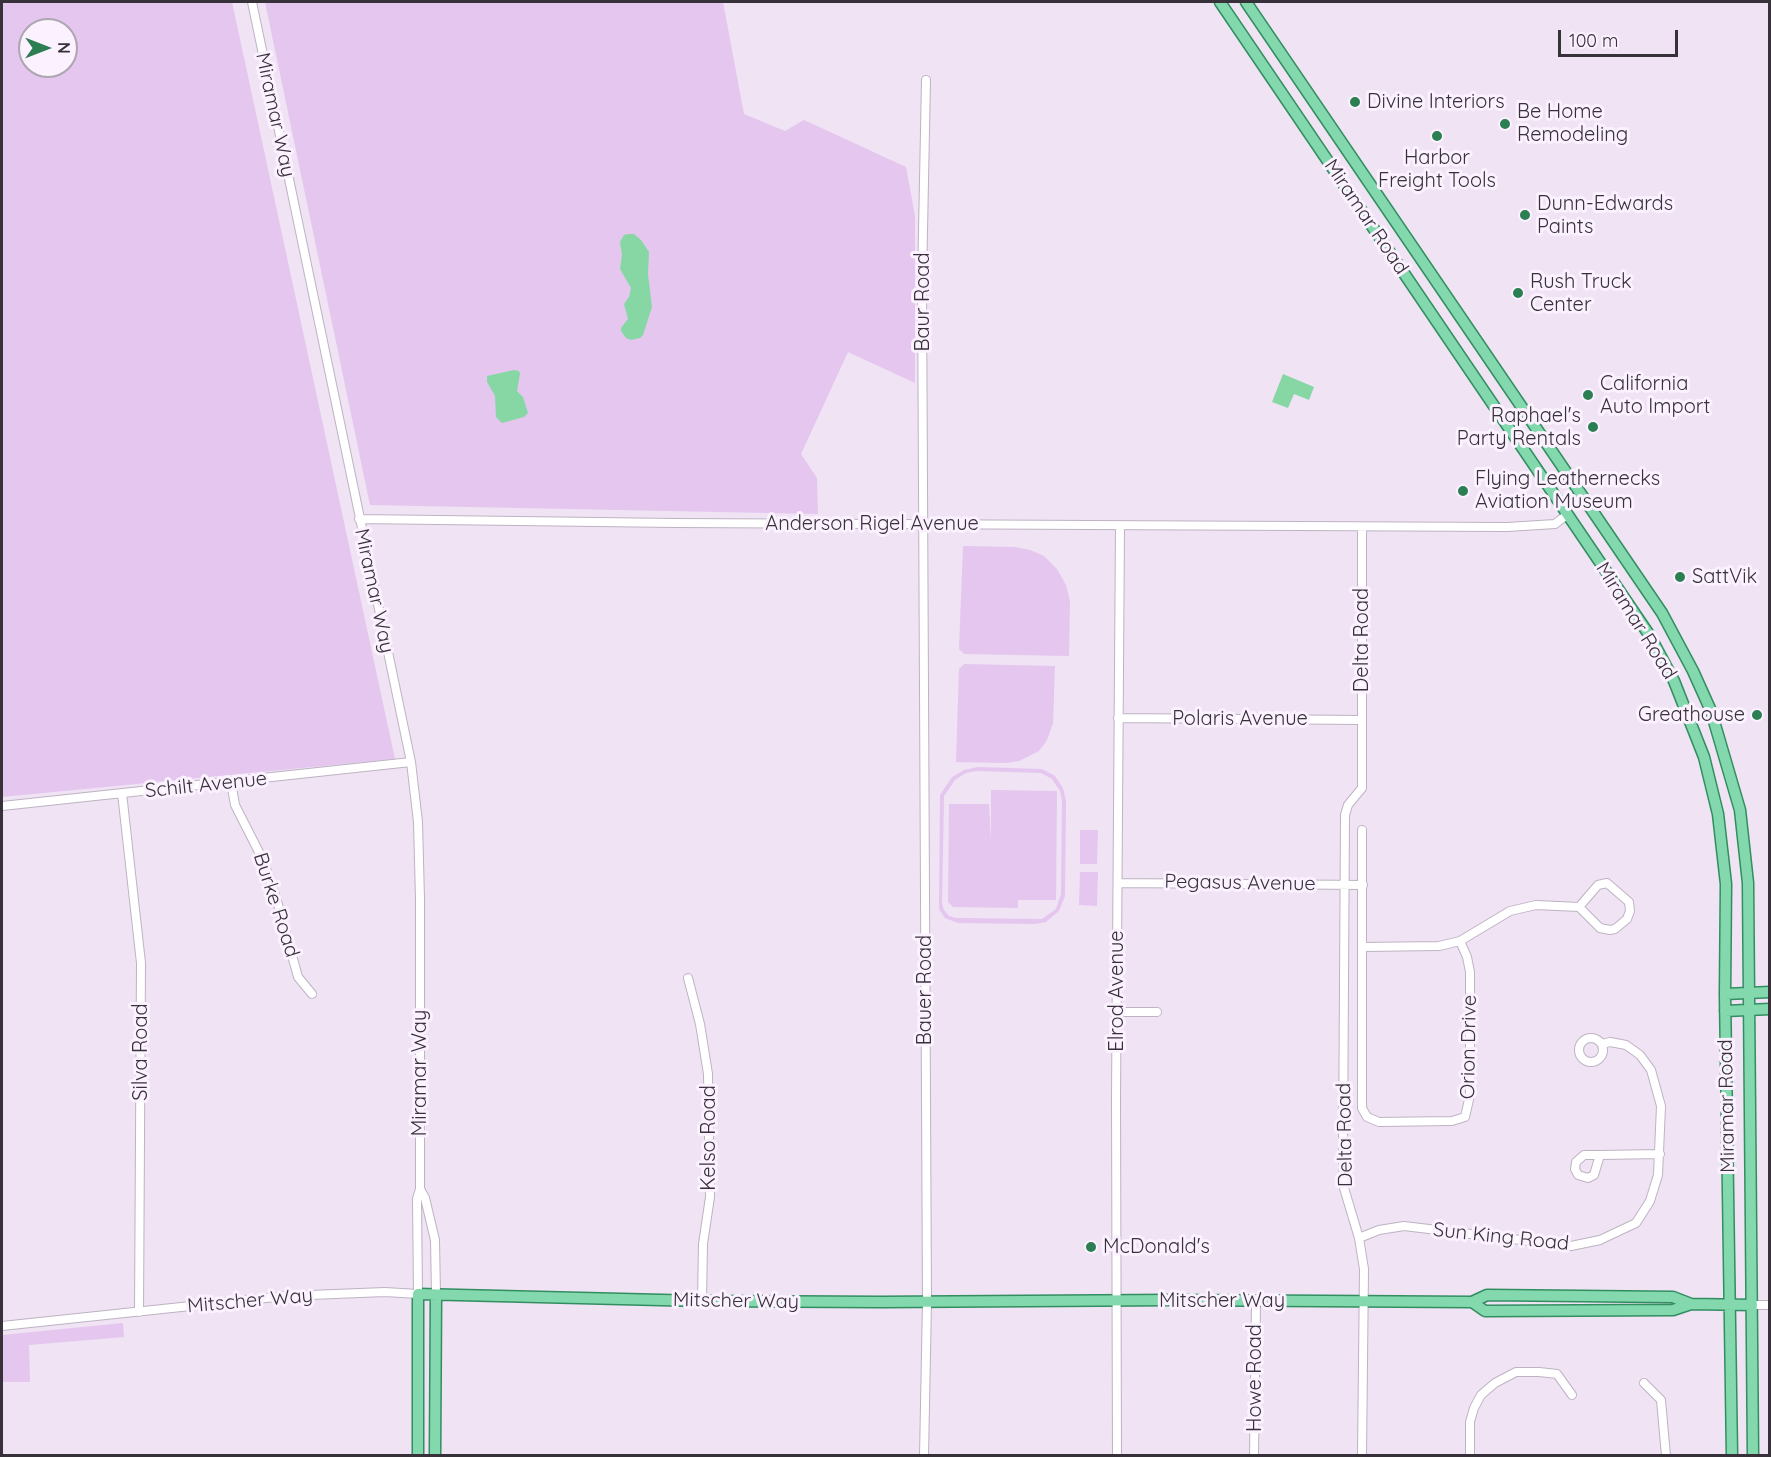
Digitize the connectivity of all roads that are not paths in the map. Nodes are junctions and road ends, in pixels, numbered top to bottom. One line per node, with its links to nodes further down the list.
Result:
1 (252, 2): 6 (street, Miramar Way)
2 (1220, 2): 5 (main road, Miramar Road)
3 (1246, 2): 25 (main road, Miramar Road)
4 (926, 80): 7 (street, Baur Road)
5 (1568, 514): 9 (street, Anderson Rigel Avenue); 27 (main road, Miramar Road)
6 (359, 519): 7 (street, Anderson Rigel Avenue); 12 (street, Miramar Way)
7 (924, 525): 8 (street, Anderson Rigel Avenue); 44 (street, Bauer Road)
8 (1120, 526): 9 (street, Anderson Rigel Avenue); 10 (street, Elrod Avenue)
9 (1362, 528): 11 (street, Delta Road)
10 (1118, 718): 11 (street, Polaris Avenue); 17 (street, Elrod Avenue)
11 (1362, 720): 18 (street, Delta Road)
12 (411, 762): 13 (street, Schilt Avenue); 37 (street, Miramar Way)
13 (231, 782): 14 (street, Schilt Avenue); 26 (street, Burke Road)
14 (122, 793): 15 (street, Schilt Avenue); 51 (street, Silva Road)
15 (2, 806)
16 (1362, 830): 19 (street, Delta Road)
17 (1118, 883): 18 (street, Pegasus Avenue); 31 (street, Elrod Avenue)
18 (1344, 884): 19 (street, Pegasus Avenue); 38 (street, Delta Road)
19 (1363, 885): 22 (street, Delta Road)
20 (1579, 907): 20 (street); 21 (street)
21 (1460, 941): 22 (street); 34 (street, Orion Drive)
22 (1363, 947): 34 (street, Delta Road)
23 (688, 978): 41 (street, Kelso Road)
24 (1770, 992): 25 (main road)
25 (1748, 993): 27 (main road); 30 (main road, Miramar Road)
26 (312, 994)
27 (1725, 994): 29 (main road, Miramar Road)
28 (1770, 1009): 30 (main road)
29 (1725, 1011): 30 (main road); 50 (main road, Miramar Road)
30 (1748, 1011): 48 (main road, Miramar Road)
31 (1117, 1012): 32 (street); 45 (street, Elrod Avenue)
32 (1157, 1012)
33 (1602, 1044): 35 (street, Sun King Road)
34 (1362, 1108)
35 (1660, 1154): 36 (street); 38 (street, Sun King Road)
36 (1600, 1155)
37 (420, 1189): 39 (street, Miramar Way); 40 (street, Miramar Way)
38 (1359, 1238): 43 (street, Delta Road)
39 (418, 1294): 40 (main road, Mitscher Way); 51 (street, Mitscher Way); 55 (main road, Miramar Way)
40 (435, 1295): 41 (main road, Mitscher Way); 56 (main road, Miramar Way)
41 (702, 1301): 44 (main road, Mitscher Way)
42 (1256, 1301): 43 (main road, Mitscher Way); 45 (main road, Mitscher Way); 59 (street, Howe Road)
43 (1362, 1301): 46 (main road, Mitscher Way); 60 (street, Delta Road)
44 (927, 1302): 45 (main road, Mitscher Way); 57 (street, Bauer Road)
45 (1116, 1302): 58 (street, Elrod Avenue)
46 (1472, 1302): 47 (main road, Mitscher Way); 47 (main road, Mitscher Way)
47 (1691, 1304): 50 (main road, Mitscher Way)
48 (1752, 1305): 49 (street); 50 (main road, Mitscher Way); 64 (main road, Miramar Road)
49 (1770, 1305)
50 (1730, 1306): 63 (main road, Miramar Road)
51 (139, 1312): 52 (street, Mitscher Way)
52 (2, 1326)
53 (1644, 1383): 62 (street)
54 (1572, 1395): 61 (street)
55 (418, 1455)
56 (435, 1455)
57 (924, 1455)
58 (1117, 1455)
59 (1254, 1455)
60 (1362, 1455)
61 (1470, 1455)
62 (1666, 1455)
63 (1732, 1455)
64 (1754, 1455)

